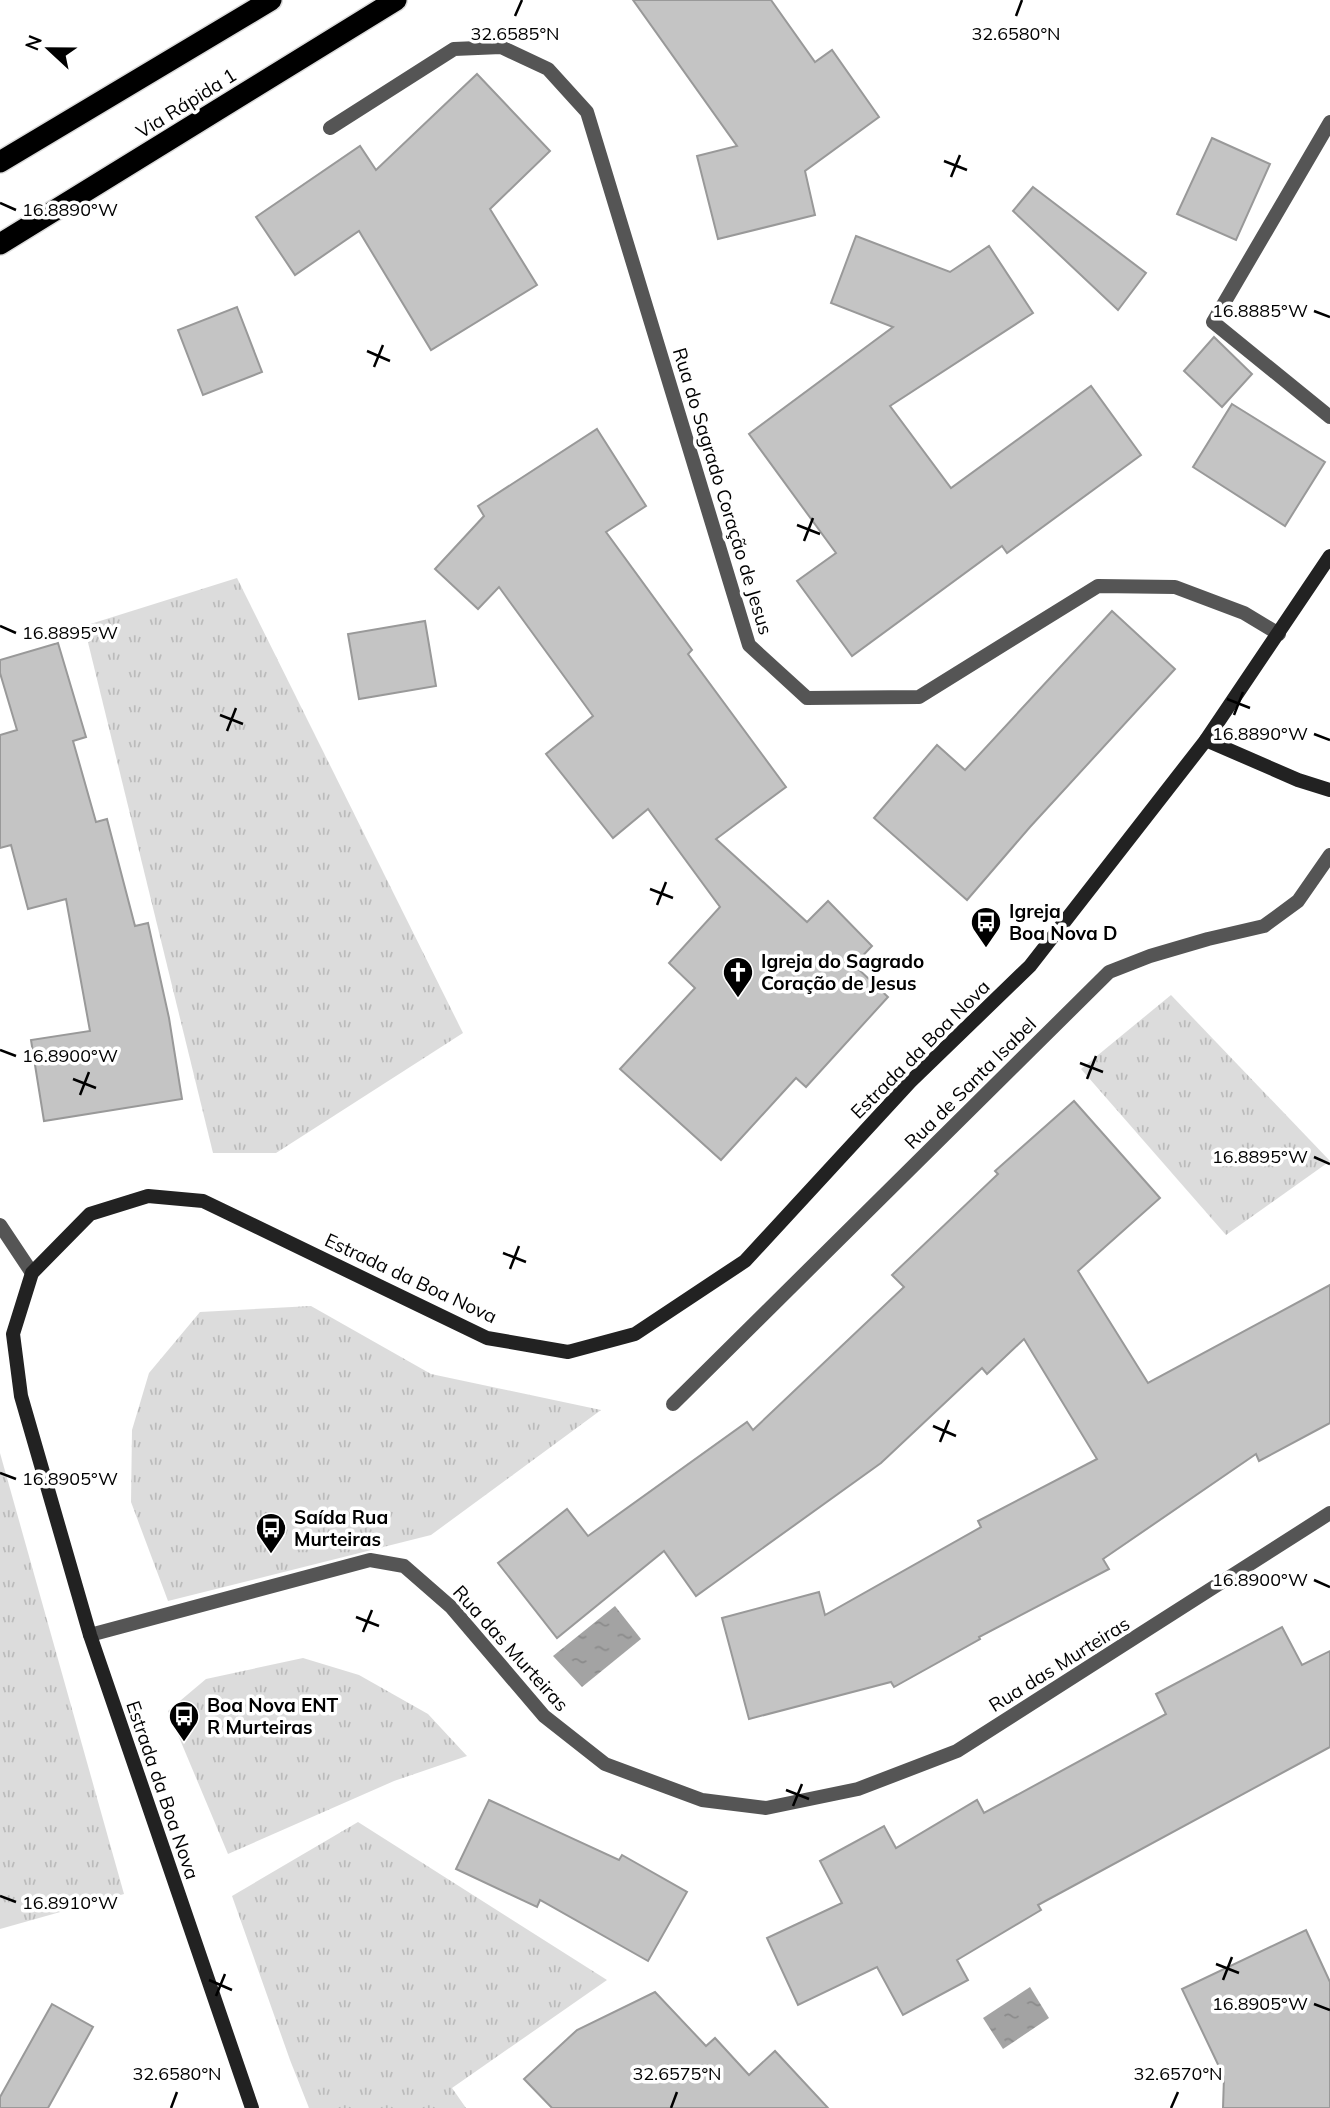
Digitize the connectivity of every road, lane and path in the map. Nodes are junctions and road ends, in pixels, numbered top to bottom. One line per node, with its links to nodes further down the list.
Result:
1 (271, 0): 5 (highway)
2 (396, 0): 6 (highway, Via Rápida 1)
3 (1330, 122): 7 (street)
4 (330, 128): 9 (street, Rua do Sagrado Coração de Jesus)
5 (0, 162)
6 (0, 244)
7 (1330, 417)
8 (1330, 556): 9 (main road, Estrada da Boa Nova)
9 (1279, 634): 10 (main road, Estrada da Boa Nova)
10 (1206, 740): 11 (main road); 14 (main road, Estrada da Boa Nova)
11 (1330, 790)
12 (1330, 855): 15 (street, Rua de Santa Isabel)
13 (0, 1225): 14 (street)
14 (32, 1273): 17 (main road, Estrada da Boa Nova)
15 (673, 1404)
16 (1330, 1513): 17 (street, Rua das Murteiras)
17 (90, 1635): 18 (main road, Estrada da Boa Nova)
18 (252, 2108)

